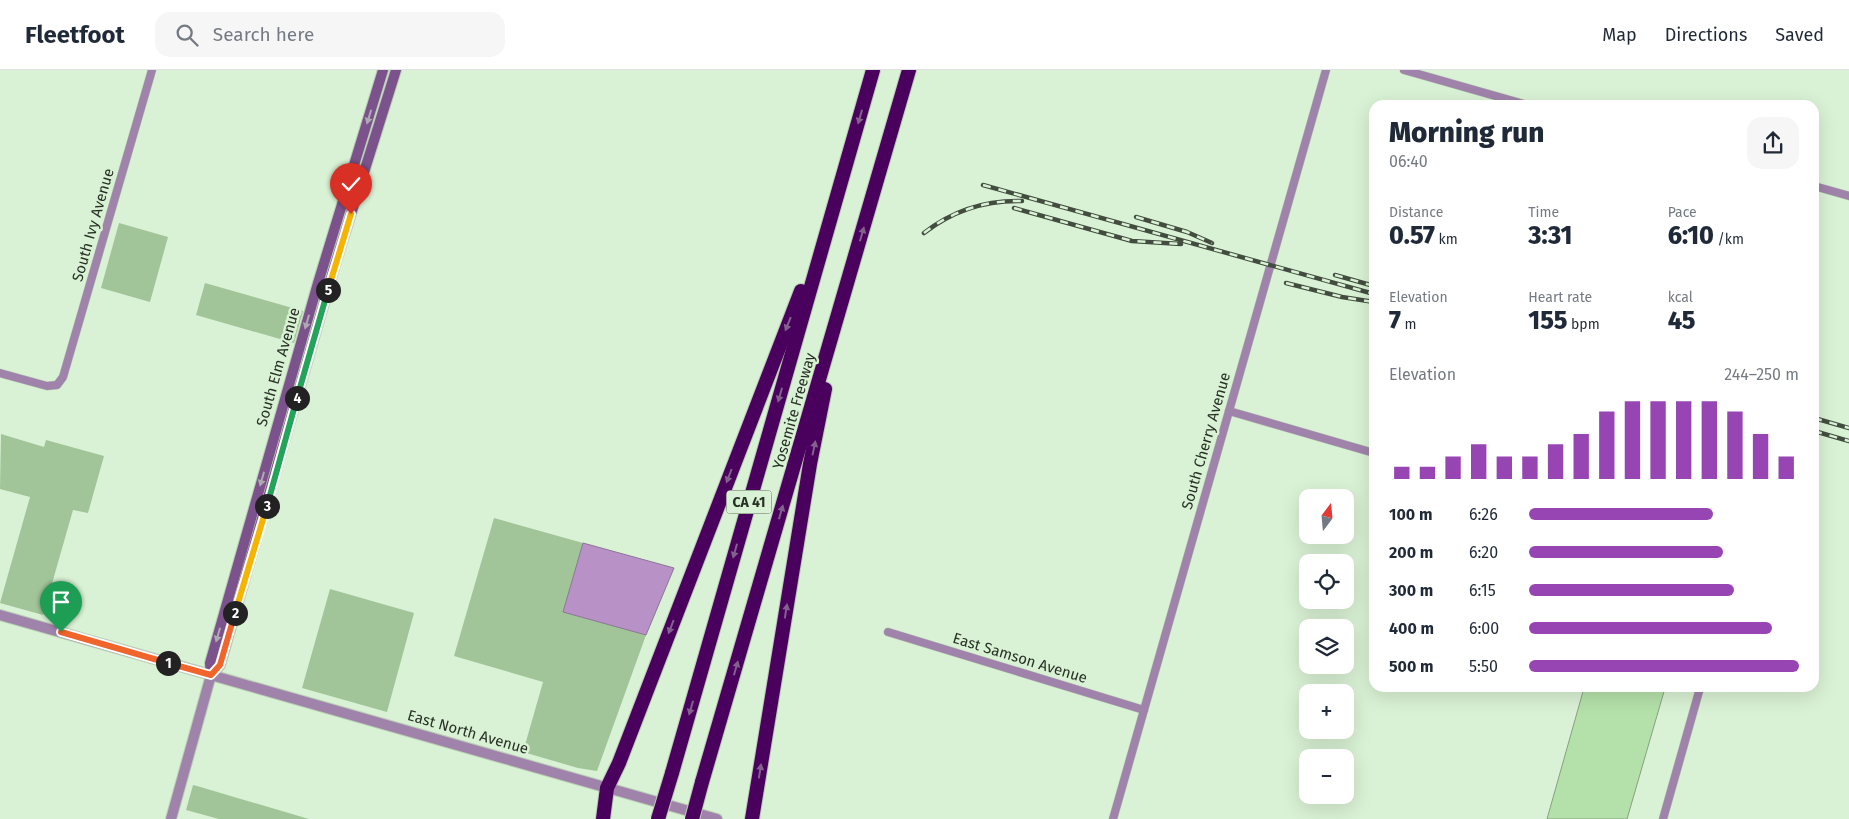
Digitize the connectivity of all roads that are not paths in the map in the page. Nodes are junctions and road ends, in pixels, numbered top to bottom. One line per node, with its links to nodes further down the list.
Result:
1 (152, 70): 15 (street, South Ivy Avenue)
2 (383, 70): 11 (main road, South Elm Avenue, one-way to 11)
3 (396, 70): 12 (main road, South Elm Avenue)
4 (873, 70): 13 (highway, Yosemite Freeway / CA 41, one-way to 13)
5 (909, 70): 14 (highway, Yosemite Freeway / CA 41, one-way to 5)
6 (1326, 70): 16 (street, South Cherry Avenue)
7 (1404, 70): 8 (street)
8 (1509, 100)
9 (1819, 187): 10 (street)
10 (1849, 196)
11 (340, 210): 12 (main road); 20 (main road, South Elm Avenue, one-way to 20)
12 (351, 214): 20 (main road, South Elm Avenue)
13 (827, 230): 23 (highway, one-way to 23); 26 (highway, Yosemite Freeway / CA 41, one-way to 26, bridge)
14 (849, 281): 27 (highway, Yosemite Freeway / CA 41, one-way to 14, bridge); 29 (highway, one-way to 14)
15 (0, 373)
16 (1229, 410): 17 (street); 22 (street, South Cherry Avenue)
17 (1369, 452)
18 (0, 615): 20 (street, East North Avenue)
19 (888, 632): 22 (street, East Samson Avenue)
20 (211, 675): 23 (street, East North Avenue); 24 (street, South Elm Avenue)
21 (1699, 692): 31 (street)
22 (1144, 710): 30 (street, South Cherry Avenue)
23 (606, 788): 25 (highway); 28 (street, East North Avenue)
24 (171, 819)
25 (604, 819)
26 (658, 819)
27 (692, 819)
28 (717, 819)
29 (752, 819)
30 (1113, 819)
31 (1663, 819)

